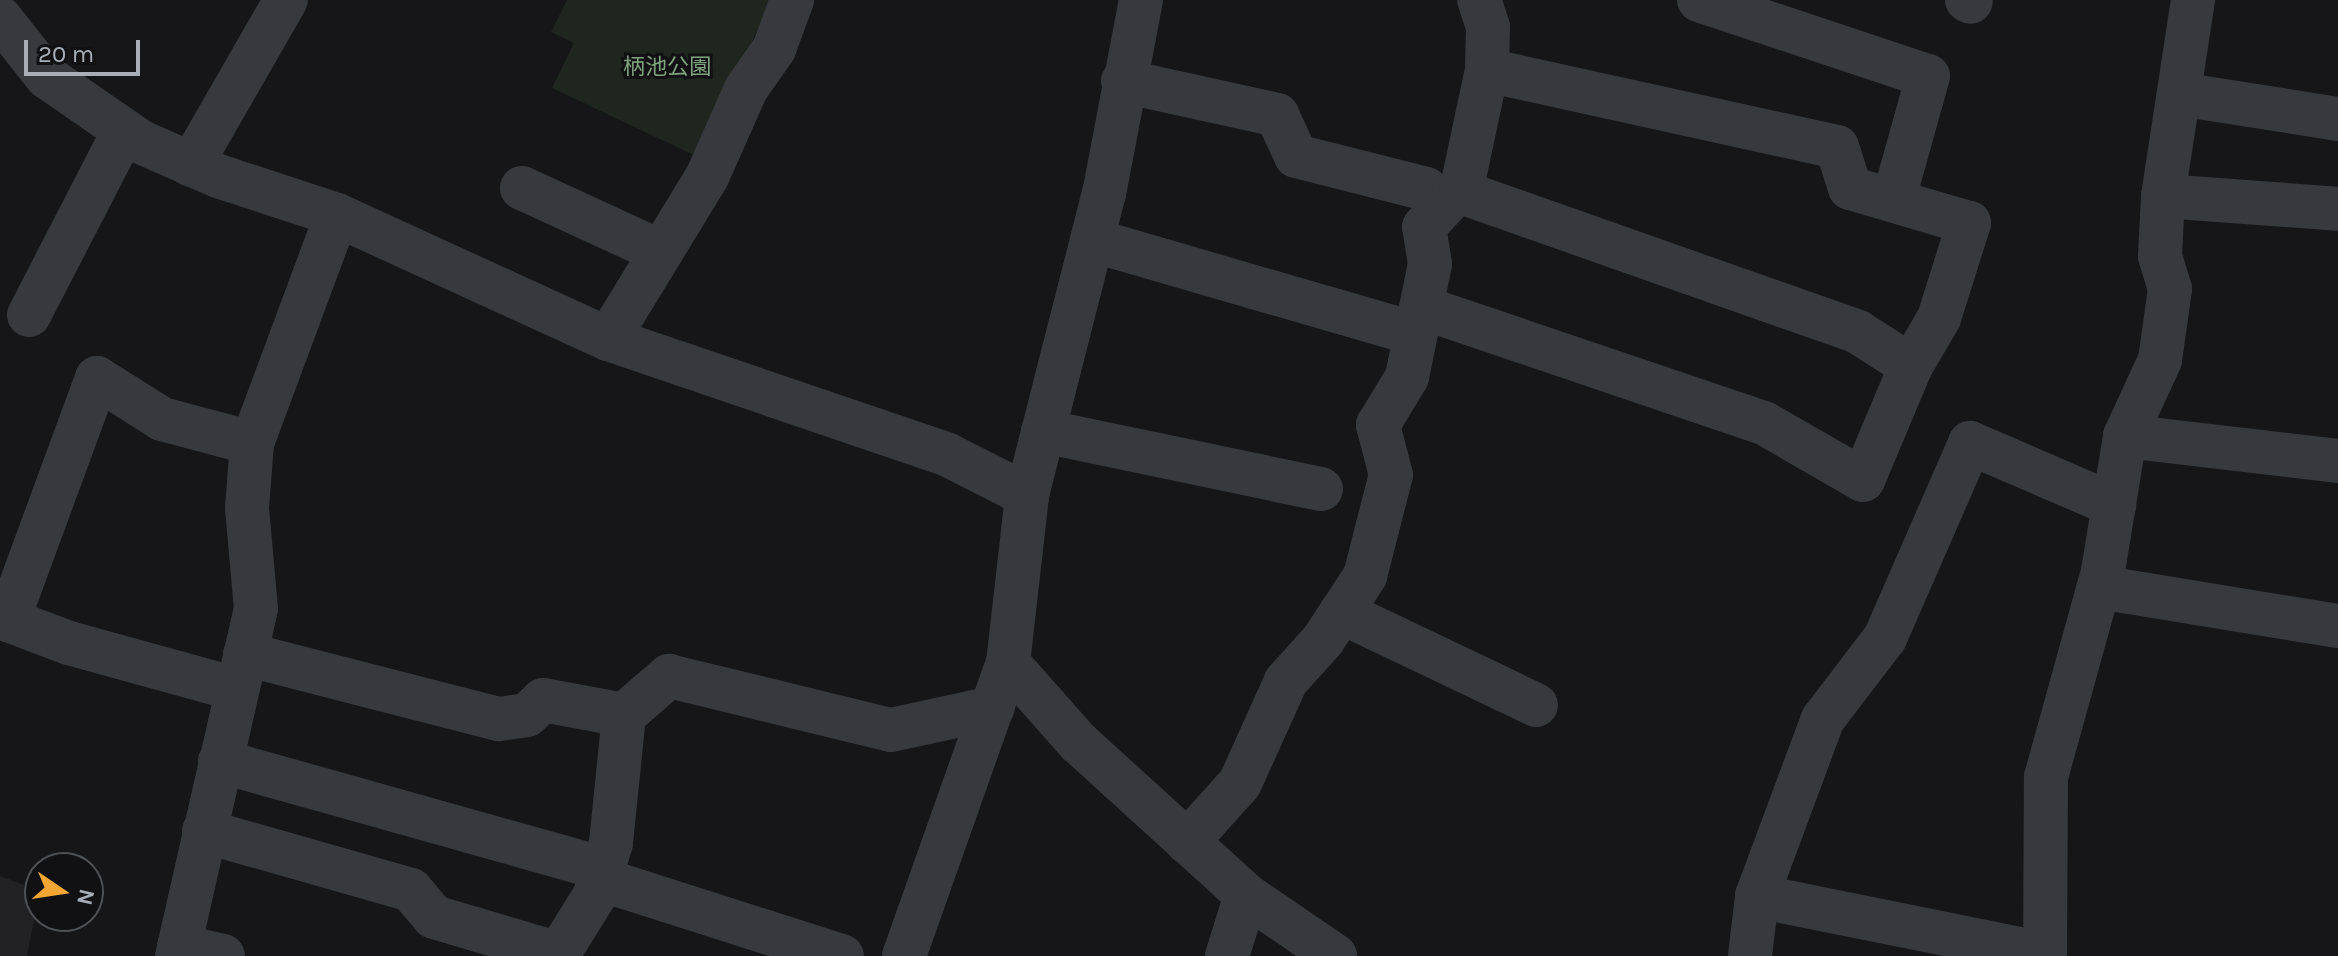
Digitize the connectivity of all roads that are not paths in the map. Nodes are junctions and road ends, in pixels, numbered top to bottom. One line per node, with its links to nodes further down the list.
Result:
1 (286, 0): 13 (street)
2 (792, 0): 21 (street)
3 (1141, 0): 9 (street)
4 (1479, 0): 8 (street)
5 (1699, 0): 17 (street)
6 (2193, 0): 10 (street)
7 (8, 20): 12 (street)
8 (1487, 70): 15 (street); 17 (street)
9 (1123, 81): 15 (street); 20 (street)
10 (2179, 94): 11 (street); 16 (street)
11 (2338, 119)
12 (124, 131): 13 (street); 22 (street)
13 (191, 165): 19 (street)
14 (522, 188): 21 (street)
15 (1443, 191): 23 (street); 25 (street)
16 (2163, 196): 18 (street); 27 (street)
17 (1894, 198): 25 (street)
18 (2338, 209)
19 (337, 215): 24 (street); 28 (street)
20 (1092, 240): 23 (street); 26 (street)
21 (661, 252): 24 (street)
22 (29, 315)
23 (1418, 320): 25 (street); 34 (street)
24 (608, 339): 31 (street)
25 (1911, 366)
26 (1043, 431): 30 (street); 31 (street)
27 (2125, 436): 29 (street); 32 (street)
28 (252, 443): 35 (street); 38 (street)
29 (2338, 461)
30 (1321, 489)
31 (1027, 495): 37 (street)
32 (2114, 505): 33 (street); 47 (street)
33 (2099, 587): 36 (street); 50 (street)
34 (1341, 612): 39 (street); 44 (street)
35 (4, 618): 38 (street)
36 (2338, 626)
37 (1008, 663): 40 (street); 44 (street)
38 (240, 672): 41 (street); 42 (street)
39 (1536, 705)
40 (993, 708): 41 (street); 53 (street)
41 (624, 715): 45 (street)
42 (220, 761): 43 (street); 45 (street)
43 (204, 831): 48 (street); 49 (street)
44 (1187, 842): 46 (street)
45 (602, 874): 49 (street); 52 (street)
46 (1246, 895): 54 (street); 55 (street)
47 (1757, 896): 50 (street); 56 (street)
48 (178, 951): 51 (street)
49 (558, 955)
50 (2045, 955)
51 (223, 956)
52 (842, 956)
53 (904, 956)
54 (1227, 956)
55 (1335, 956)
56 (1750, 956)

